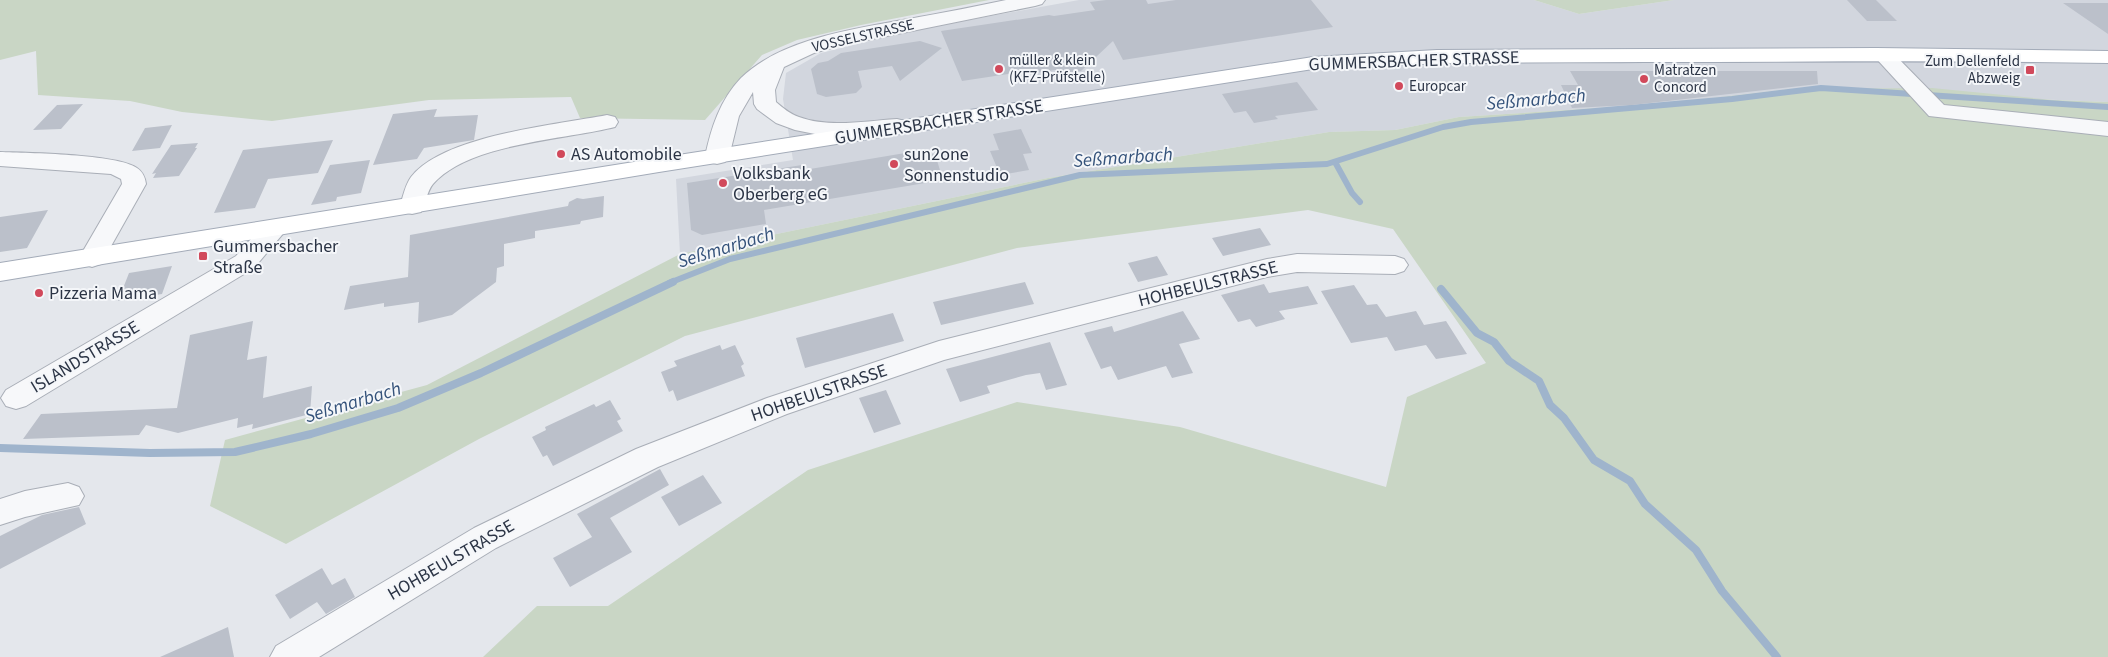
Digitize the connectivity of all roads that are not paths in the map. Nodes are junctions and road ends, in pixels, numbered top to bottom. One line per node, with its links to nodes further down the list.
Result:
1 (1035, 0): 4 (street, VOSSELSTRASSE)
2 (1884, 55): 3 (main road, GUMMERSBACHER STRASSE); 6 (main road, GUMMERSBACHER STRASSE); 7 (street)
3 (2108, 57)
4 (774, 66): 6 (street); 8 (street, VOSSELSTRASSE)
5 (607, 122): 10 (street)
6 (915, 125): 8 (main road, GUMMERSBACHER STRASSE)
7 (2108, 129)
8 (717, 156): 10 (main road, GUMMERSBACHER STRASSE)
9 (0, 159): 12 (street)
10 (412, 206): 11 (main road, GUMMERSBACHER STRASSE)
11 (274, 229): 12 (main road, GUMMERSBACHER STRASSE); 15 (street, ISLANDSTRASSE)
12 (92, 258): 14 (main road, GUMMERSBACHER STRASSE)
13 (1396, 265): 18 (street, HOHBEULSTRASSE)
14 (0, 272)
15 (16, 398)
16 (68, 496): 17 (street)
17 (0, 512)
18 (288, 657)

